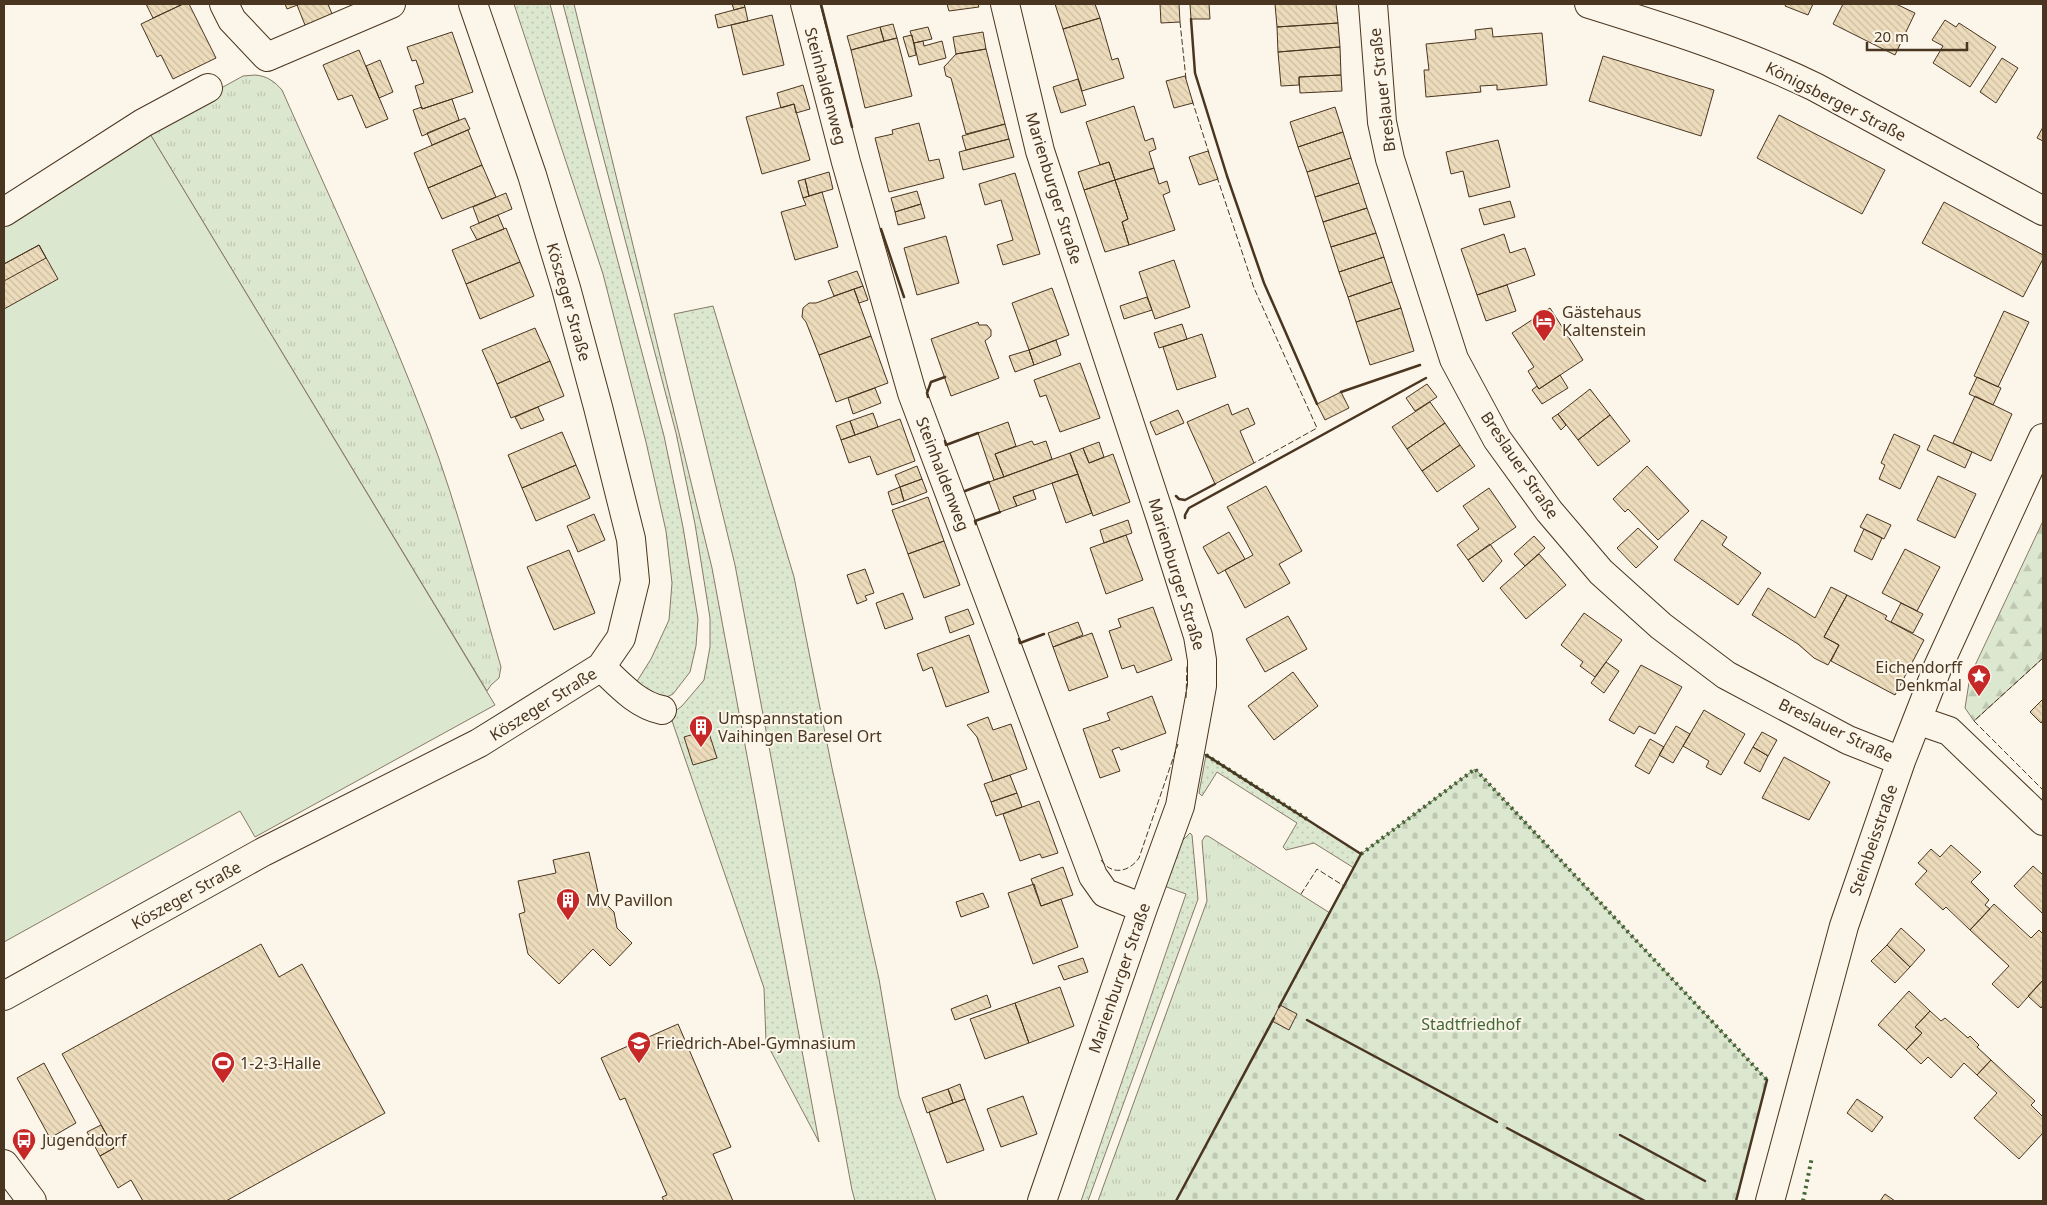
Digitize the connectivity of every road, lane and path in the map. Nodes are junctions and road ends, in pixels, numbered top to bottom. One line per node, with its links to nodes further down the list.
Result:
1 (224, 4): 2 (street)
2 (391, 4)
3 (473, 4): 12 (street, Köszeger Straße)
4 (805, 4): 17 (street, Steinhaldenweg)
5 (1005, 4): 17 (street, Marienburger Straße)
6 (1373, 4): 15 (street, Breslauer Straße)
7 (1589, 4): 10 (street, Königsberger Straße)
8 (208, 88): 9 (street)
9 (4, 212)
10 (2043, 212)
11 (2043, 438): 14 (street, Steinbeisstraße)
12 (601, 667): 13 (street); 18 (street, Köszeger Straße)
13 (662, 710)
14 (1917, 720): 15 (street, Steinbeisstraße); 16 (street)
15 (1901, 761): 22 (street, Steinbeisstraße)
16 (2043, 821)
17 (1143, 908): 21 (street, Marienburger Straße)
18 (4, 996)
19 (4, 1164): 20 (street)
20 (32, 1201)
21 (1042, 1201)
22 (1770, 1201)

